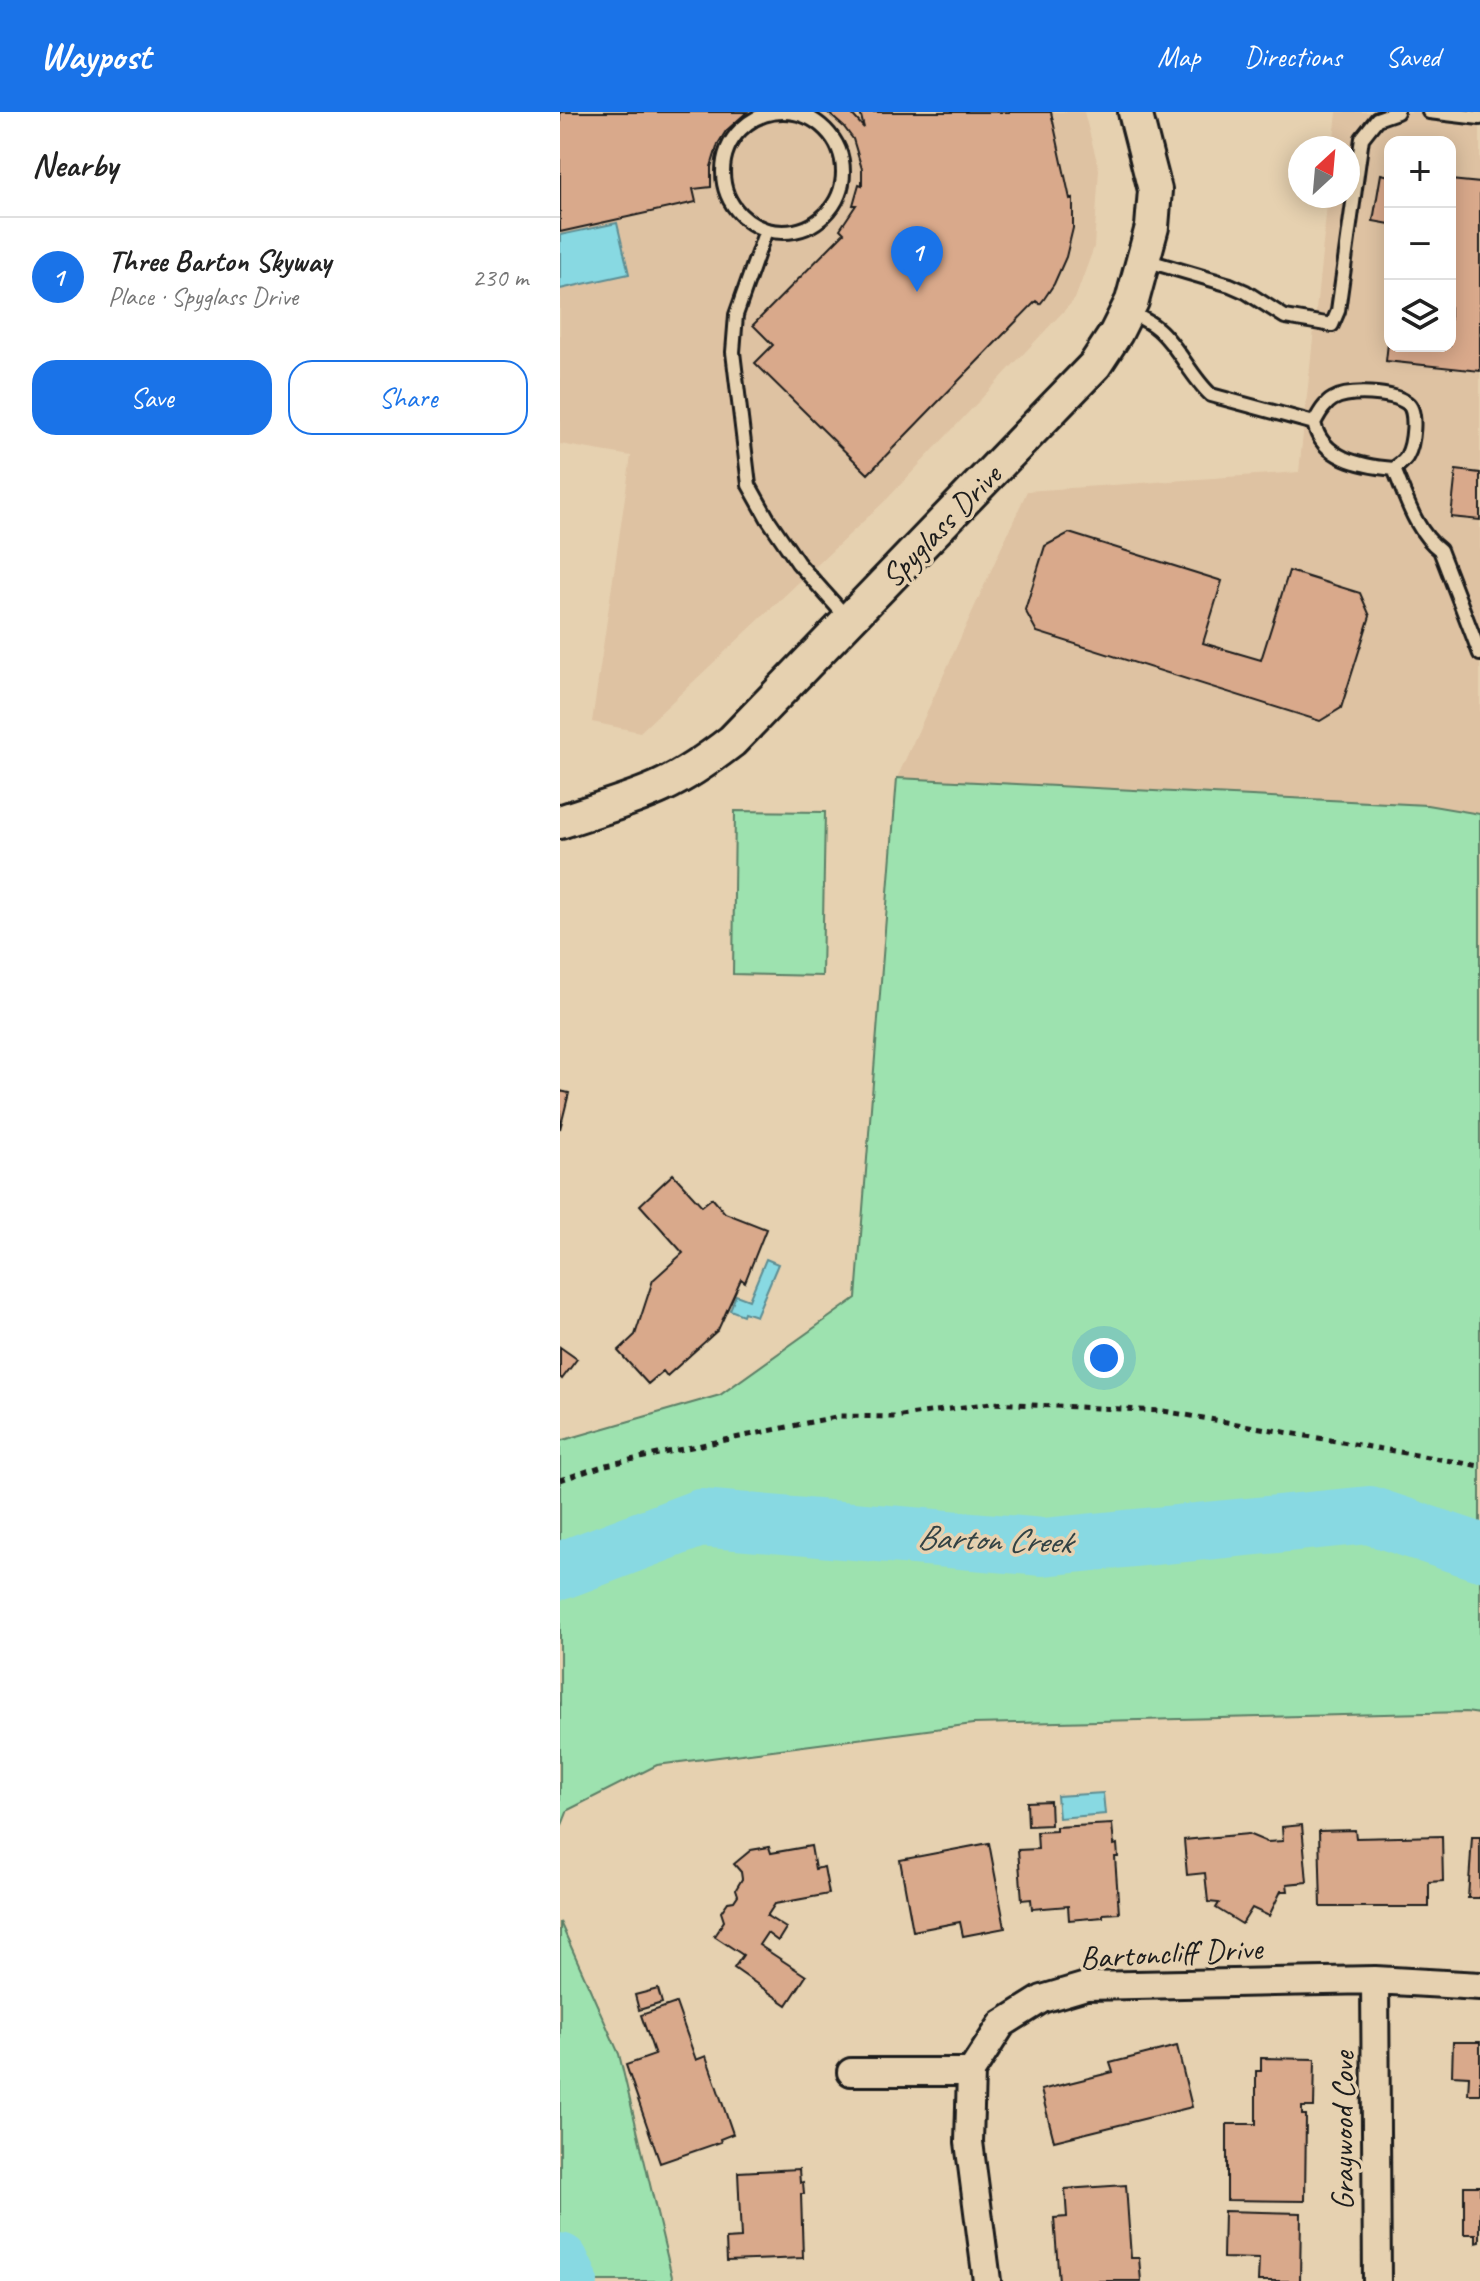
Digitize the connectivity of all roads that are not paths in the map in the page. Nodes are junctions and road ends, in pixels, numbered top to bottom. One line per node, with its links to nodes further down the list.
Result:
1 (1135, 112): 6 (street, Spyglass Drive)
2 (1397, 112): 6 (lane)
3 (1429, 112): 4 (lane)
4 (1480, 118)
5 (766, 230): 5 (lane); 10 (lane)
6 (1144, 259): 7 (street, Spyglass Drive)
7 (1127, 311): 8 (lane); 10 (street, Spyglass Drive)
8 (1314, 423): 9 (lane); 9 (lane)
9 (1394, 469): 11 (lane)
10 (849, 621): 12 (street, Spyglass Drive)
11 (1480, 654)
12 (560, 822)
13 (1375, 1980): 14 (street, Bartoncliff Drive); 16 (street, Bartoncliff Drive); 18 (street, Graywood Cove)
14 (1480, 1986)
15 (851, 2072): 16 (street)
16 (971, 2072): 17 (street)
17 (987, 2281)
18 (1377, 2281)

